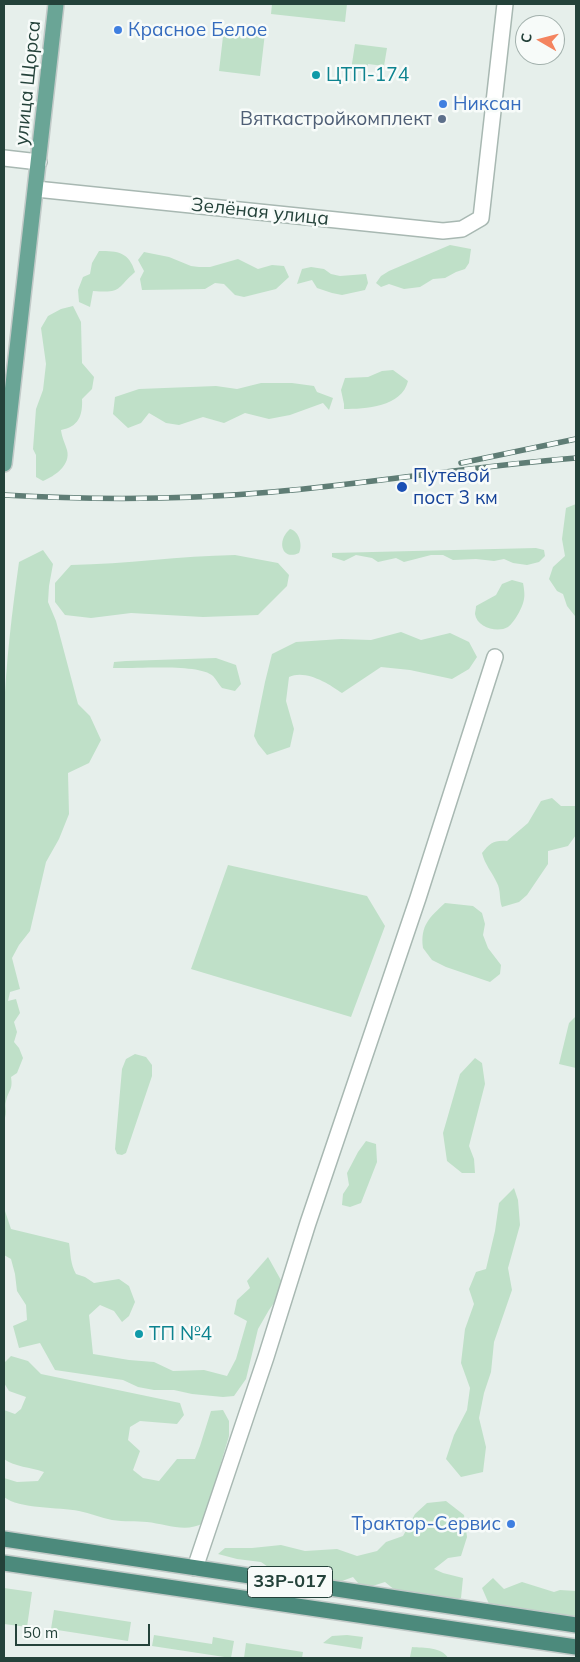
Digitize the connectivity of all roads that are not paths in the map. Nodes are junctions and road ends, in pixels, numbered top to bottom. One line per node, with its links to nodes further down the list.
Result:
1 (56, 4): 4 (main road, улица Щорса)
2 (506, 4): 5 (street, Зелёная улица)
3 (4, 158): 4 (street)
4 (39, 162): 5 (main road, улица Щорса)
5 (36, 189): 6 (main road, улица Щорса)
6 (4, 460)
7 (494, 657): 10 (street)
8 (4, 1539): 10 (highway, 33Р-017)
9 (4, 1563): 12 (highway, 33Р-017)
10 (194, 1568): 11 (highway, 33Р-017)
11 (576, 1625)
12 (576, 1647)

